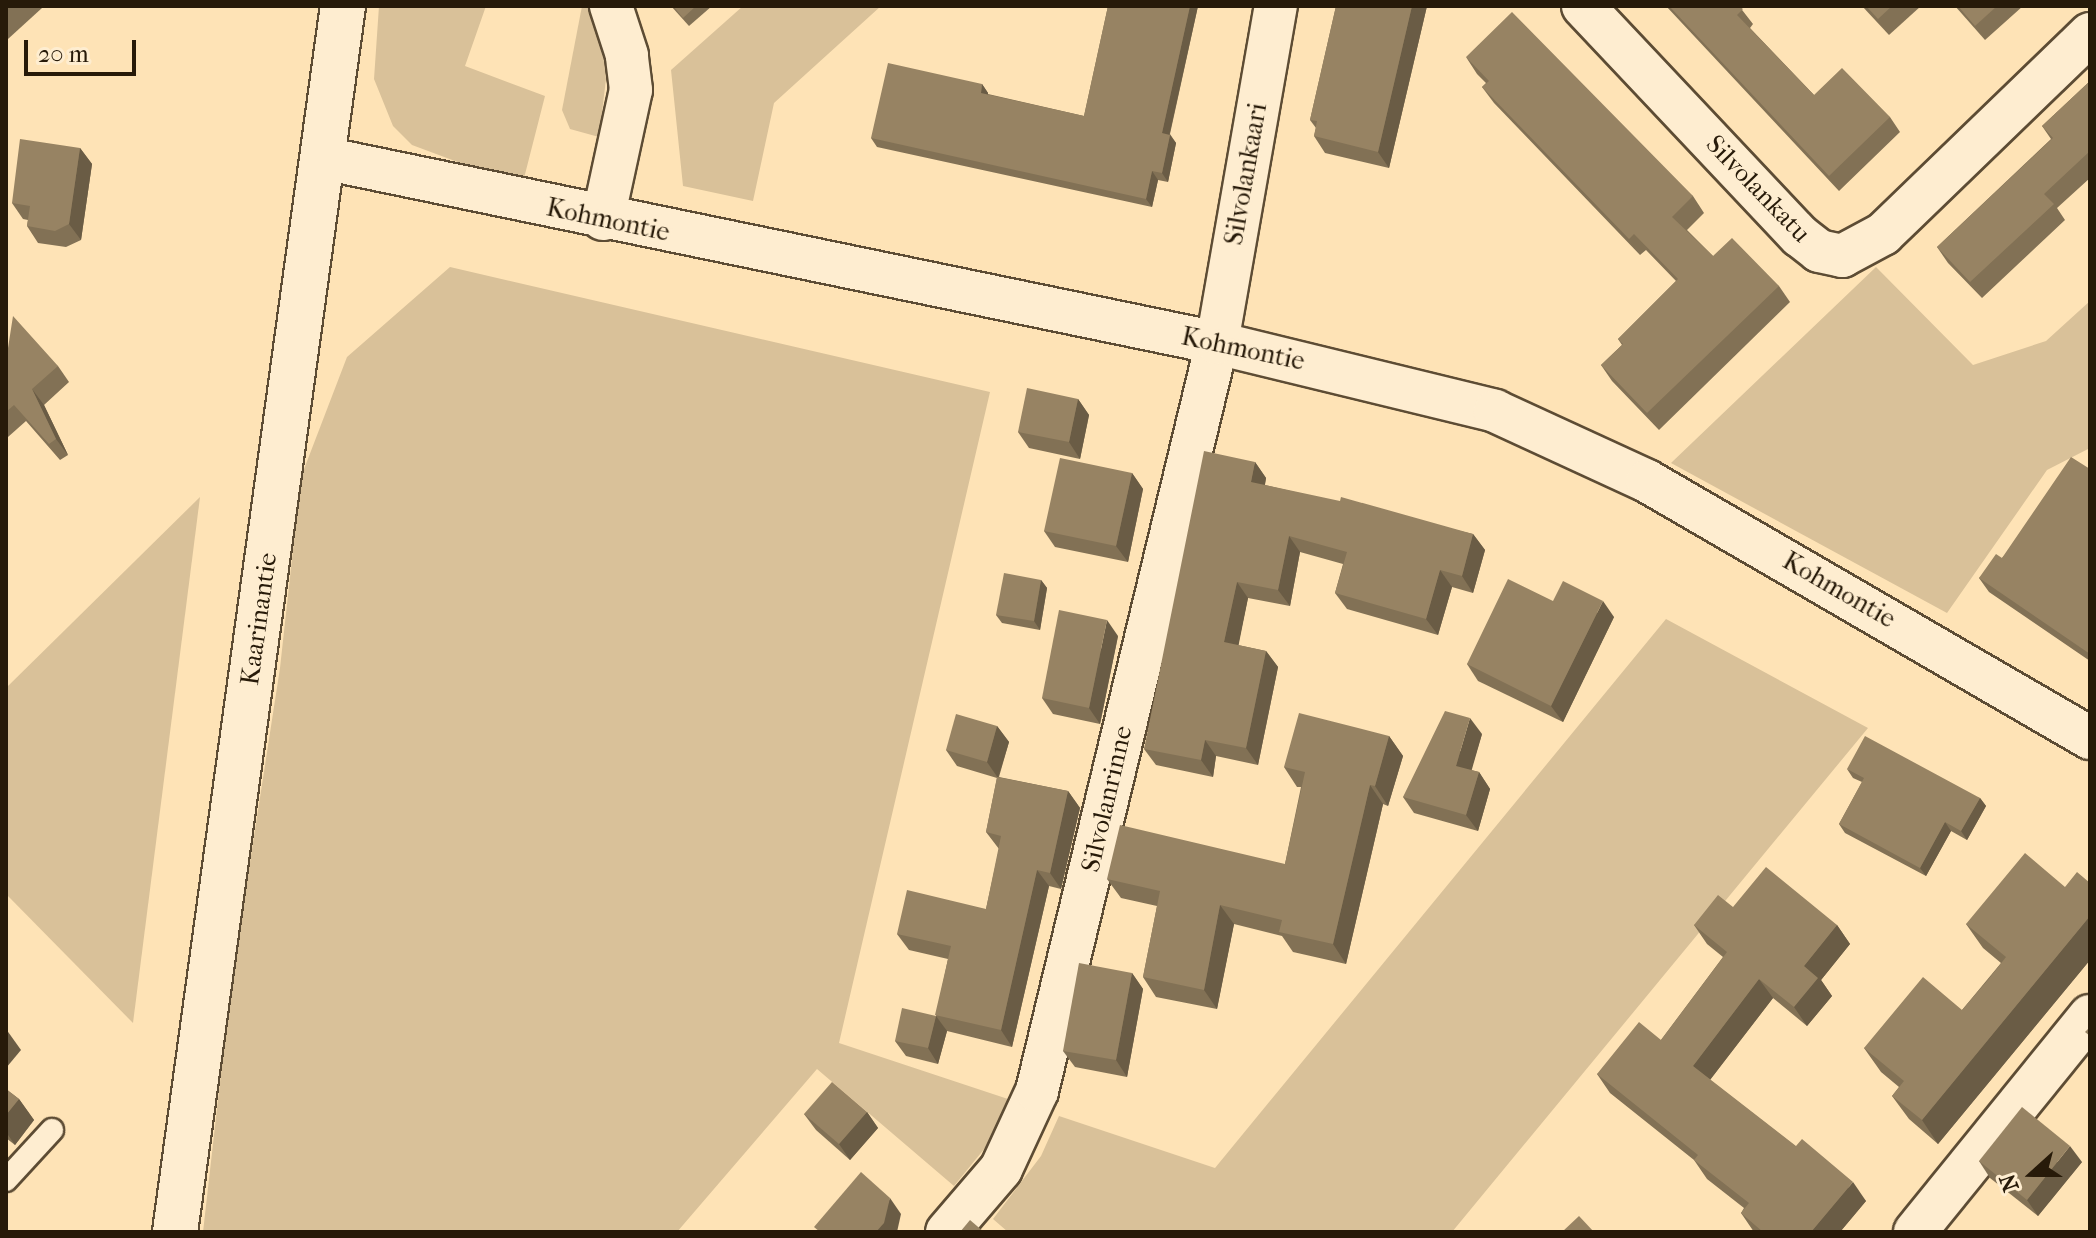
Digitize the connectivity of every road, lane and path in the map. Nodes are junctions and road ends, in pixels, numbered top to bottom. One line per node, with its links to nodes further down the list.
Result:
1 (343, 6): 6 (main road, Kaarinantie)
2 (611, 6): 7 (street)
3 (1276, 6): 8 (street, Silvolankaari)
4 (1583, 6): 5 (street, Silvolankatu)
5 (2090, 34)
6 (323, 158): 7 (street, Kohmontie); 13 (main road, Kaarinantie)
7 (603, 219): 8 (street, Kohmontie)
8 (1217, 343): 9 (street, Kohmontie); 14 (street, Silvolanrinne)
9 (2090, 738)
10 (2090, 1016): 15 (street)
11 (52, 1130): 12 (lane)
12 (6, 1180)
13 (175, 1232)
14 (947, 1232)
15 (1915, 1232)

